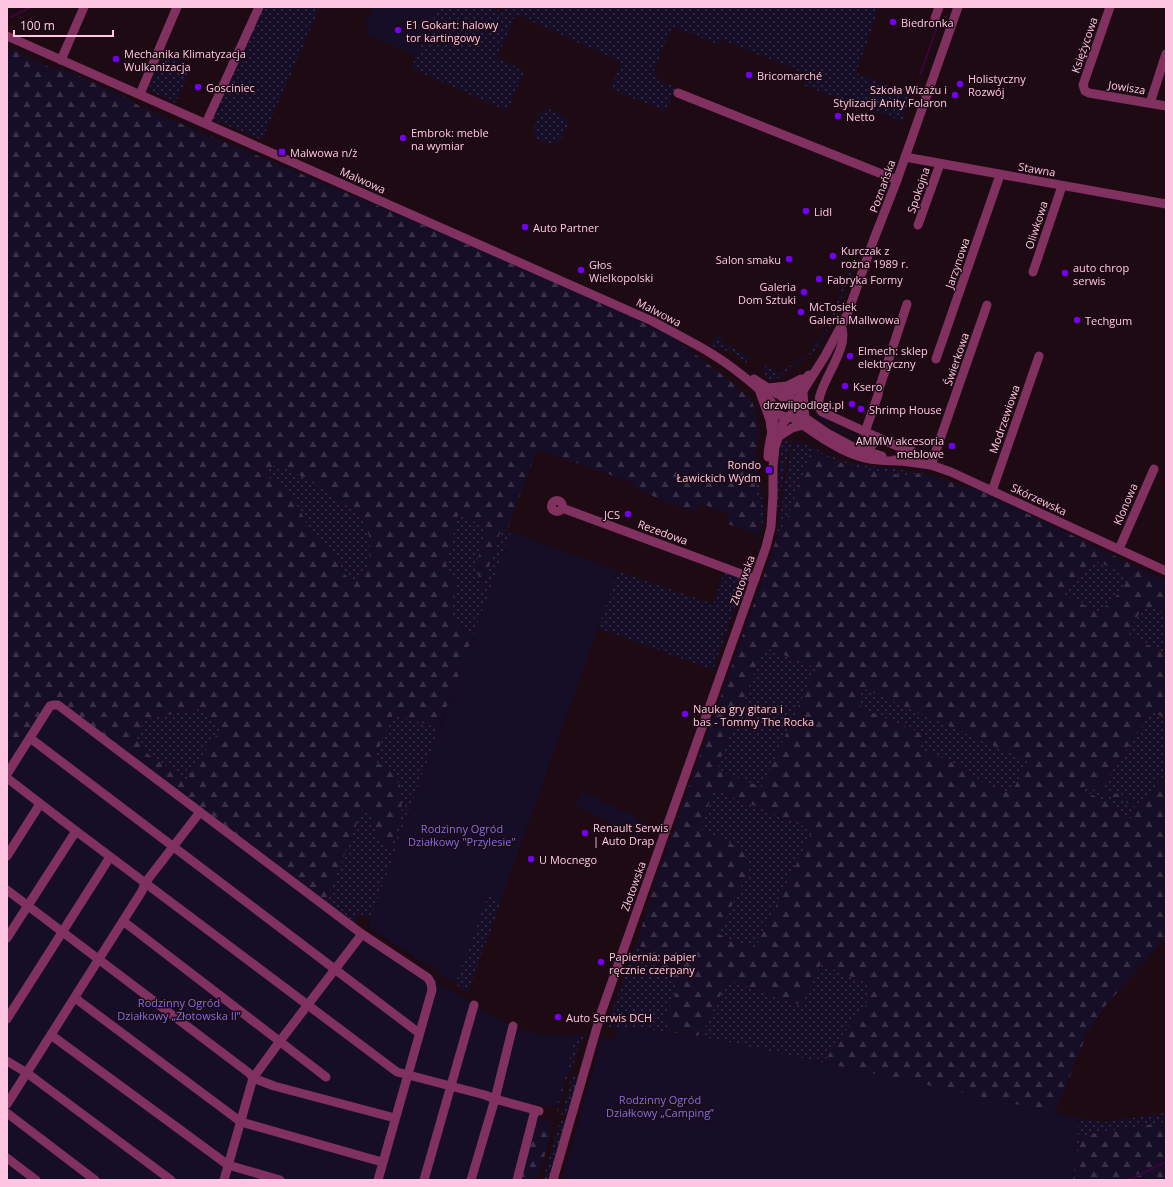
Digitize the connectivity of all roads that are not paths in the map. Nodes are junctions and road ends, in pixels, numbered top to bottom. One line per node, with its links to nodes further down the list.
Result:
1 (84, 7): 10 (street)
2 (177, 7): 13 (street)
3 (258, 7): 16 (street)
4 (939, 7): 7 (street)
5 (958, 7): 17 (street, Poznańska)
6 (1110, 7): 11 (street, Księżycowa)
7 (935, 18)
8 (7, 36): 10 (street, Malwowa)
9 (1166, 54): 14 (street)
10 (61, 60): 13 (street, Malwowa)
11 (1084, 91): 14 (street, Jowisza)
12 (678, 93): 20 (street)
13 (140, 94): 16 (street, Malwowa)
14 (1150, 103): 15 (street, Jowisza)
15 (1166, 106)
16 (206, 124): 31 (street, Malwowa)
17 (905, 157): 18 (street, Stawna); 20 (street, Poznańska)
18 (940, 164): 19 (street, Stawna); 23 (street, Spokojna)
19 (1000, 175): 21 (street, Stawna); 29 (street, Jarzynowa)
20 (897, 180): 27 (street, Poznańska)
21 (1062, 186): 22 (street, Stawna); 24 (street, Oliwkowa)
22 (1166, 204)
23 (918, 225)
24 (1033, 272)
25 (907, 304): 37 (street)
26 (987, 306): 42 (street, Świerkowa)
27 (841, 326): 30 (street, Poznańska); 37 (street)
28 (1039, 356): 44 (street, Modrzewiowa)
29 (936, 359)
30 (815, 370): 31 (street); 32 (street); 33 (street, Poznańska)
31 (764, 389): 32 (street, Malwowa); 34 (street, Malwowa); 38 (street)
32 (784, 397): 33 (street); 34 (street)
33 (799, 398): 35 (street); 36 (street); 36 (street, Skórzewska)
34 (775, 408): 35 (street); 38 (street, Złotowska)
35 (788, 416): 36 (street, Skórzewska); 38 (street, Złotowska)
36 (804, 422): 38 (street); 41 (street, Skórzewska)
37 (865, 432): 39 (street)
38 (775, 435): 48 (street, Złotowska)
39 (877, 437): 40 (street); 41 (street)
40 (912, 451)
41 (866, 455): 42 (street, Skórzewska)
42 (931, 465): 44 (street, Skórzewska)
43 (1154, 469): 46 (street, Klonowa)
44 (992, 491): 46 (street, Skórzewska)
45 (562, 508): 48 (street, Rezedowa)
46 (1119, 549): 47 (street, Skórzewska)
47 (1166, 571)
48 (755, 579): 98 (street, Złotowska)
49 (30, 738): 50 (street); 53 (street); 55 (street)
50 (7, 774)
51 (7, 778): 52 (street)
52 (40, 804): 54 (street); 56 (street)
53 (200, 812): 55 (street); 63 (street)
54 (76, 831): 57 (street); 60 (street)
55 (173, 847): 58 (street); 66 (street)
56 (7, 856)
57 (110, 857): 58 (street); 62 (street)
58 (145, 883): 61 (street); 68 (street)
59 (7, 890): 60 (street)
60 (28, 906): 62 (street); 64 (street)
61 (123, 921): 65 (street); 74 (street)
62 (62, 932): 65 (street); 70 (street)
63 (362, 934): 66 (street); 72 (street)
64 (7, 938)
65 (98, 959): 67 (street); 79 (street)
66 (335, 969): 68 (street); 72 (street)
67 (74, 998): 73 (street); 85 (street)
68 (308, 1005): 74 (street); 77 (street)
69 (474, 1005): 80 (street)
70 (7, 1019)
71 (513, 1026): 81 (street)
72 (419, 1033): 77 (street)
73 (51, 1035): 76 (street); 88 (street)
74 (280, 1041): 78 (street); 79 (street)
75 (7, 1061): 76 (street)
76 (27, 1073): 82 (street); 91 (street)
77 (408, 1074): 80 (street); 84 (street)
78 (326, 1077)
79 (253, 1078): 84 (street); 85 (street)
80 (451, 1086): 81 (street); 95 (street)
81 (495, 1099): 96 (street); 97 (street)
82 (7, 1104)
83 (7, 1113): 90 (street)
84 (395, 1118): 87 (street)
85 (241, 1122): 87 (street); 88 (street)
86 (7, 1158): 89 (street)
87 (382, 1162): 94 (street)
88 (228, 1165): 92 (street); 93 (street)
89 (36, 1180)
90 (95, 1180)
91 (171, 1180)
92 (224, 1180)
93 (280, 1180)
94 (378, 1180)
95 (424, 1180)
96 (471, 1180)
97 (517, 1180)
98 (553, 1180)

